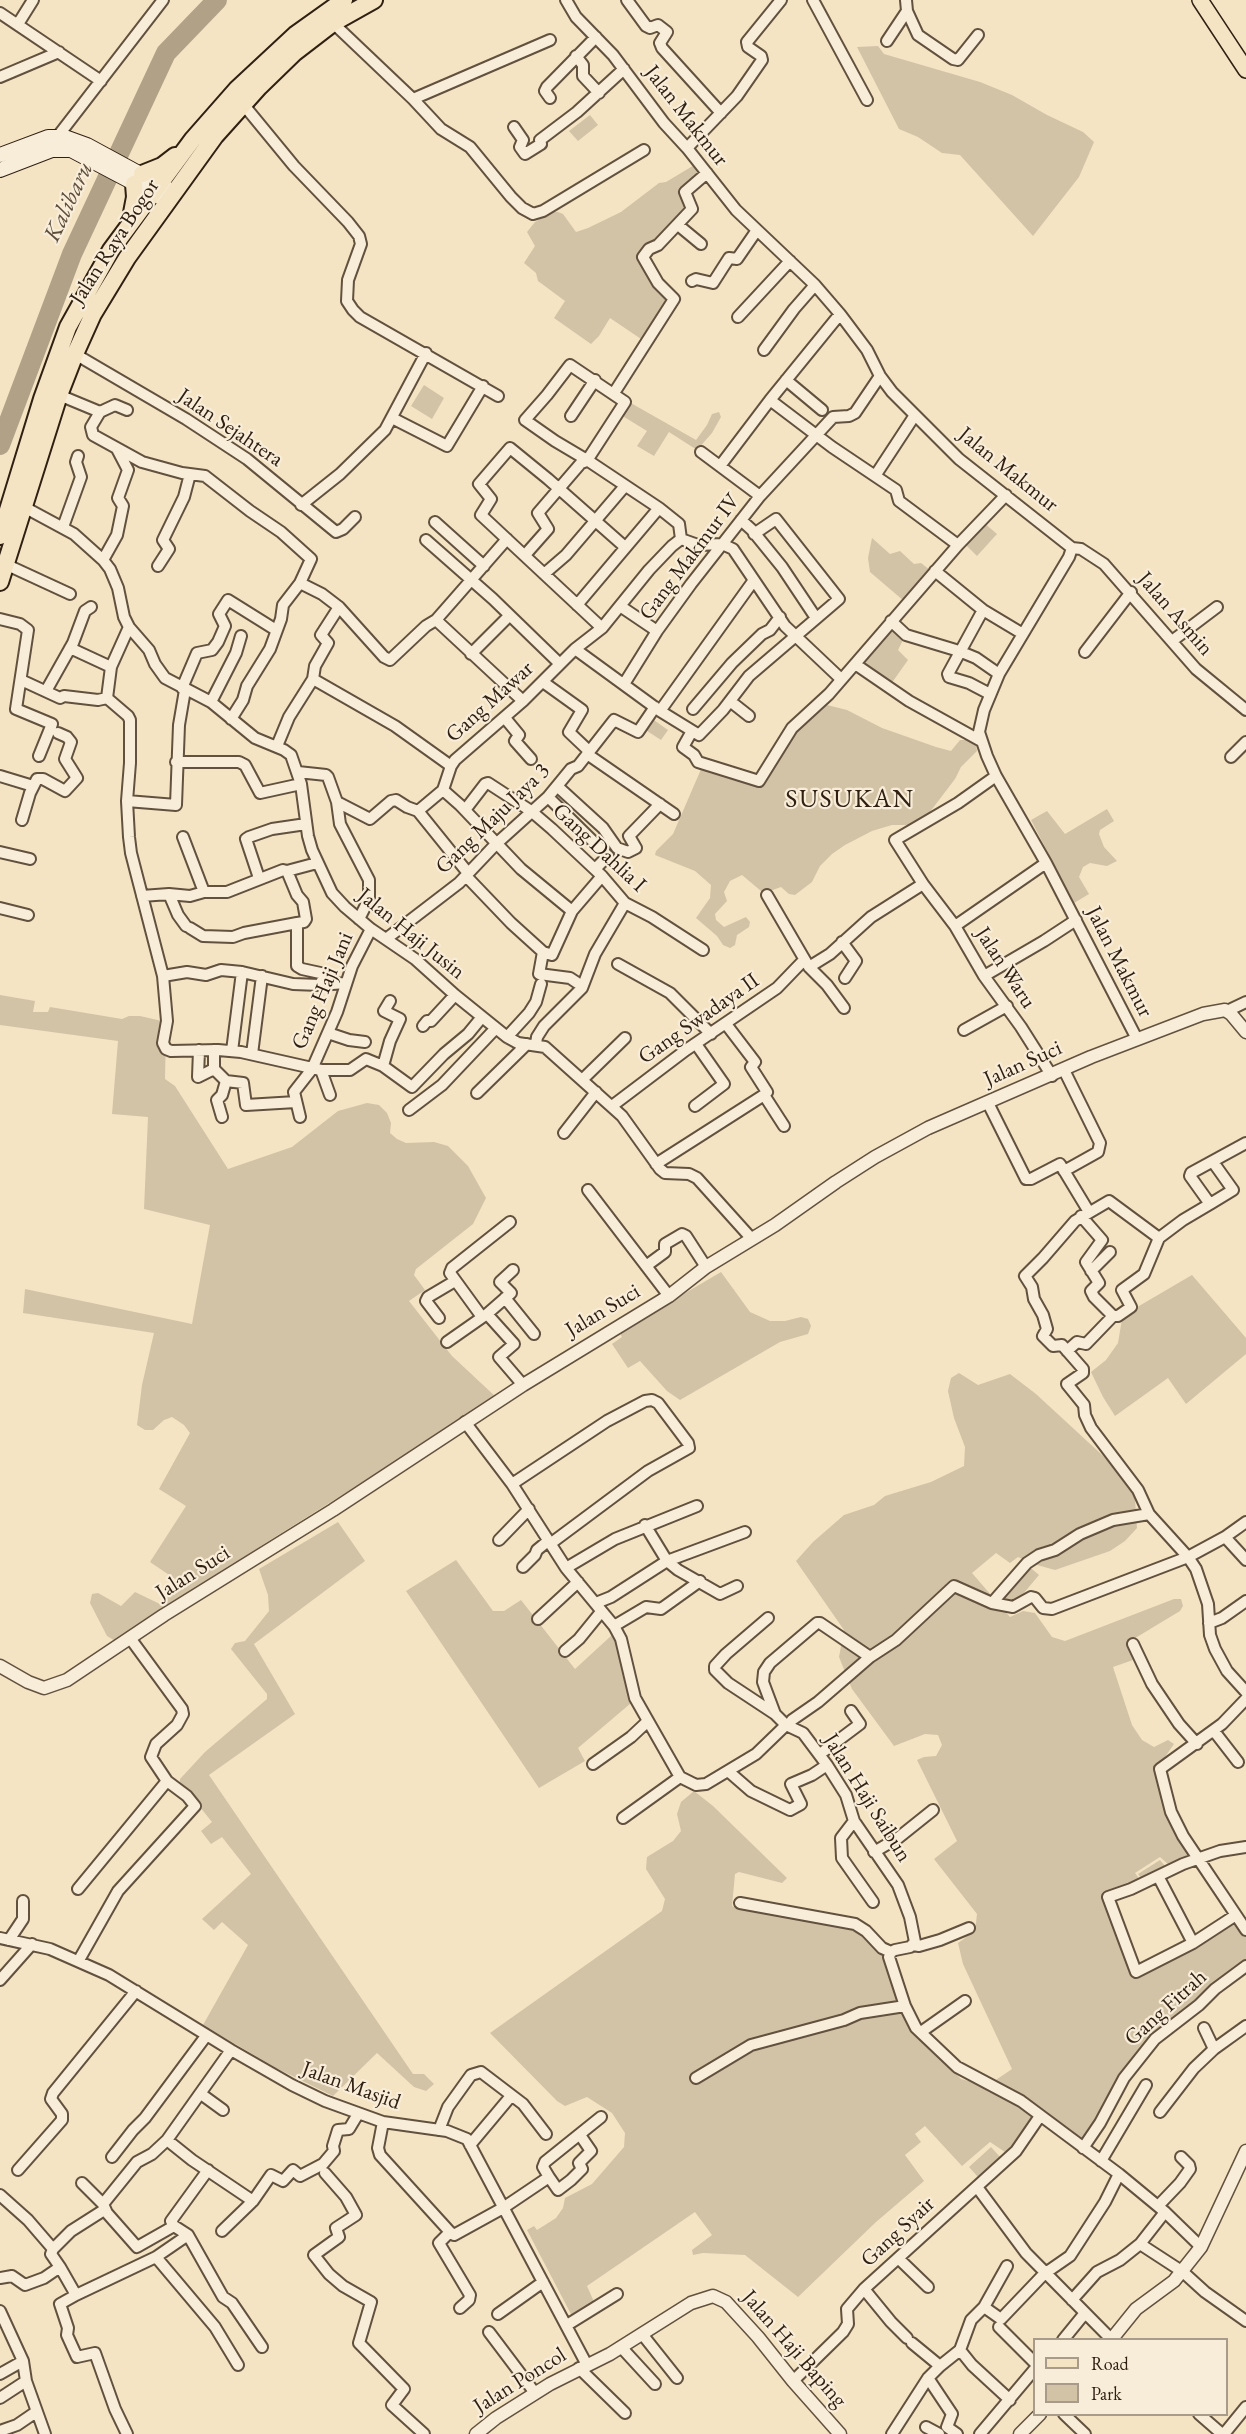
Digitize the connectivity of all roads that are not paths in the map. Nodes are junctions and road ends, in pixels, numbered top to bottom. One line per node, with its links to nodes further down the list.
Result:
1 (33, 0): 13 (street)
2 (163, 0): 23 (street)
3 (344, 0): 32 (highway, Jalan Raya Bogor)
4 (375, 0): 12 (highway, Jalan Raya Bogor)
5 (566, 0): 15 (street, Jalan Makmur)
6 (627, 0): 29 (street)
7 (781, 0): 29 (street)
8 (813, 0): 27 (street)
9 (1200, 0): 21 (main road)
10 (907, 6): 14 (street); 17 (street)
11 (0, 13): 13 (street)
12 (333, 23): 26 (street); 28 (highway, Jalan Raya Bogor)
13 (18, 24): 18 (street)
14 (978, 35)
15 (596, 37): 19 (street); 20 (street, Jalan Makmur)
16 (550, 40): 26 (street)
17 (886, 41)
18 (59, 52): 22 (street); 23 (street)
19 (576, 56): 24 (street); 25 (street)
20 (624, 69): 24 (street); 33 (street, Jalan Makmur)
21 (1246, 70)
22 (0, 77)
23 (100, 81): 31 (street)
24 (599, 93): 30 (street)
25 (550, 98)
26 (413, 99): 34 (street)
27 (867, 100)
28 (243, 104): 40 (highway, Jalan Raya Bogor); 51 (street)
29 (721, 113): 33 (street)
30 (514, 127)
31 (58, 136): 35 (main road); 36 (main road)
32 (193, 139): 39 (highway); 40 (highway, Jalan Raya Bogor)
33 (687, 147): 38 (street, Jalan Makmur)
34 (644, 150)
35 (0, 155)
36 (97, 157): 37 (main road); 39 (main road)
37 (0, 170)
38 (707, 173): 42 (street); 43 (street, Jalan Makmur)
39 (135, 177): 40 (main road); 41 (highway)
40 (163, 193): 41 (highway, Jalan Raya Bogor); 52 (highway, Jalan Raya Bogor)
41 (129, 225): 88 (highway, Jalan Raya Bogor)
42 (678, 225): 44 (street); 57 (street)
43 (757, 230): 45 (street, Jalan Makmur); 46 (street)
44 (701, 244)
45 (790, 261): 47 (street, Jalan Makmur); 49 (street)
46 (692, 281)
47 (815, 285): 48 (street, Jalan Makmur); 50 (street)
48 (840, 314): 53 (street, Jalan Makmur); 55 (street, Gang Makmur IV)
49 (738, 317)
50 (764, 350)
51 (426, 353): 56 (street); 66 (street)
52 (75, 354): 58 (highway, Jalan Raya Bogor); 79 (street, Jalan Sejahtera)
53 (880, 376): 64 (street, Jalan Makmur); 67 (street)
54 (595, 380): 57 (street); 65 (street); 71 (street)
55 (786, 380): 60 (street, Gang Makmur IV); 62 (street)
56 (483, 386): 59 (street); 66 (street)
57 (614, 393): 71 (street)
58 (59, 395): 63 (street); 80 (highway, Jalan Raya Bogor)
59 (498, 396)
60 (770, 400): 67 (street); 72 (street, Gang Makmur IV)
61 (127, 410): 63 (street)
62 (822, 410)
63 (100, 412): 68 (street)
64 (915, 415): 74 (street); 77 (street, Jalan Makmur)
65 (571, 416)
66 (392, 418): 79 (street)
67 (818, 435): 74 (street); 78 (street)
68 (117, 448): 73 (street); 97 (street)
69 (701, 452): 72 (street, Gang Makmur IV)
70 (78, 456): 86 (street)
71 (587, 460): 75 (street); 76 (street)
72 (720, 466): 78 (street, Gang Makmur IV)
73 (190, 474): 99 (street); 106 (street)
74 (875, 476): 93 (street)
75 (625, 486): 81 (street); 85 (street)
76 (560, 489): 85 (street); 89 (street); 96 (street)
77 (1006, 495): 93 (street); 95 (street, Jalan Makmur)
78 (760, 496): 83 (street, Gang Makmur IV)
79 (301, 505): 82 (street, Jalan Sejahtera)
80 (24, 507): 86 (street, Jalan Haji Jusin); 98 (highway, Jalan Raya Bogor)
81 (659, 508): 90 (street); 94 (street)
82 (355, 517)
83 (741, 520): 87 (street); 92 (street, Gang Makmur IV)
84 (435, 522): 100 (street)
85 (595, 522): 94 (street); 102 (street)
86 (63, 527): 97 (street, Jalan Haji Jusin)
87 (754, 534): 117 (street); 117 (street)
88 (0, 536)
89 (507, 539): 96 (street); 100 (street)
90 (681, 539): 92 (street); 110 (street)
91 (426, 540): 103 (street)
92 (722, 544): 104 (street); 124 (street, Gang Makmur IV)
93 (958, 546): 101 (street)
94 (625, 547): 109 (street)
95 (1072, 548): 107 (street, Jalan Asmin); 125 (street, Jalan Makmur)
96 (525, 555): 102 (street)
97 (103, 560): 121 (street, Jalan Haji Jusin)
98 (4, 564): 105 (highway, Jalan Raya Bogor); 108 (street)
99 (158, 566)
100 (484, 566): 103 (street)
101 (935, 571): 114 (street); 120 (street)
102 (544, 574): 109 (street)
103 (471, 580): 115 (street); 119 (street)
104 (754, 580): 116 (street); 150 (street)
105 (0, 582)
106 (300, 583): 112 (street); 123 (street)
107 (1131, 592): 128 (street, Jalan Asmin); 132 (street)
108 (70, 594)
109 (578, 605): 122 (street)
110 (620, 606): 122 (street); 124 (street)
111 (91, 607): 129 (street)
112 (339, 607): 119 (street); 138 (street)
113 (1217, 607): 128 (street)
114 (983, 610): 125 (street); 131 (street)
115 (509, 616): 133 (street); 134 (street)
116 (780, 617): 127 (street); 151 (street)
117 (816, 618): 127 (street)
118 (0, 619): 140 (street)
119 (436, 620): 133 (street)
120 (891, 621): 131 (street); 135 (street)
121 (129, 627): 136 (street); 143 (street, Jalan Haji Jusin)
122 (602, 628): 130 (street)
123 (276, 630): 143 (street); 155 (street)
124 (657, 631): 142 (street, Gang Makmur IV)
125 (1023, 634): 137 (street, Jalan Makmur)
126 (241, 636): 149 (street)
127 (795, 636): 139 (street); 147 (street)
128 (1172, 641): 152 (street, Jalan Asmin)
129 (70, 648): 136 (street); 144 (street)
130 (575, 650): 134 (street, Gang Mawar); 142 (street)
131 (959, 651): 137 (street); 145 (street)
132 (1085, 652)
133 (471, 654): 148 (street)
134 (560, 664): 141 (street, Gang Mawar)
135 (855, 664): 139 (street); 158 (street)
136 (111, 667): 146 (street)
137 (999, 674): 145 (street, Jalan Makmur)
138 (313, 679): 160 (street); 166 (street)
139 (841, 679): 156 (street)
140 (21, 680): 144 (street); 162 (street)
141 (543, 682): 148 (street, Gang Mawar); 161 (street)
142 (624, 684): 150 (street)
143 (183, 689): 149 (street, Jalan Haji Jusin); 165 (street)
144 (46, 691): 146 (street)
145 (990, 694): 158 (street, Jalan Makmur)
146 (107, 698): 175 (street)
147 (730, 700): 153 (street); 156 (street)
148 (523, 701): 154 (street, Gang Mawar)
149 (211, 702): 155 (street, Jalan Haji Jusin)
150 (658, 709): 156 (street); 161 (street, Gang Maju Jaya 3)
151 (693, 709)
152 (1246, 710)
153 (749, 716)
154 (505, 718): 164 (street); 166 (street, Gang Mawar)
155 (231, 719): 160 (street, Jalan Haji Jusin)
156 (697, 732)
157 (58, 733): 171 (street)
158 (981, 741): 169 (street, Jalan Makmur)
159 (1246, 742): 163 (street)
160 (277, 746): 167 (street, Jalan Haji Jusin)
161 (588, 753): 172 (street, Gang Maju Jaya 3); 177 (street)
162 (39, 756)
163 (1231, 757)
164 (531, 759)
165 (176, 762): 170 (street); 175 (street)
166 (451, 766): 173 (street, Gang Mawar)
167 (298, 772): 170 (street, Jalan Haji Jusin); 176 (street)
168 (0, 776): 171 (street)
169 (996, 776): 189 (street, Jalan Makmur); 194 (street, Jalan Waru)
170 (301, 784): 183 (street, Jalan Haji Jusin)
171 (33, 786): 182 (street)
172 (558, 786): 174 (street, Gang Maju Jaya 3); 177 (street)
173 (442, 790): 178 (street); 179 (street)
174 (548, 797): 180 (street, Gang Maju Jaya 3); 191 (street)
175 (128, 801): 198 (street)
176 (337, 802): 179 (street); 203 (street)
177 (660, 804): 181 (street)
178 (465, 810): 180 (street, Gang Dahlia I); 185 (street)
179 (418, 811): 192 (street)
180 (531, 811): 185 (street, Gang Maju Jaya 3); 191 (street, Gang Dahlia I)
181 (674, 813)
182 (22, 820)
183 (306, 824): 188 (street, Jalan Haji Jusin); 193 (street)
184 (183, 837): 195 (street)
185 (496, 844): 192 (street, Gang Maju Jaya 3); 201 (street)
186 (0, 852): 187 (street)
187 (30, 859)
188 (318, 863): 190 (street); 203 (street, Jalan Haji Jusin)
189 (1046, 863): 204 (street, Jalan Makmur); 206 (street)
190 (287, 871): 193 (street); 205 (street)
191 (598, 872): 199 (street, Gang Dahlia I); 201 (street)
192 (467, 874): 208 (street, Gang Maju Jaya 3); 211 (street)
193 (259, 878): 195 (street)
194 (923, 884): 206 (street, Jalan Waru); 209 (street, Gang Swadaya II)
195 (201, 893): 196 (street)
196 (169, 894): 198 (street); 205 (street)
197 (767, 895): 212 (street)
198 (142, 896): 215 (street)
199 (625, 903): 210 (street, Gang Dahlia I); 222 (street)
200 (0, 908): 202 (street)
201 (572, 911): 211 (street)
202 (28, 915)
203 (359, 919): 207 (street, Jalan Haji Jusin)
204 (1076, 920): 217 (street); 239 (street, Jalan Makmur)
205 (297, 923): 221 (street)
206 (955, 926): 217 (street, Jalan Waru)
207 (371, 929): 208 (street, Jalan Haji Jusin); 220 (street, Gang Haji Jani)
208 (386, 939): 223 (street, Jalan Haji Jusin)
209 (842, 942): 212 (street, Gang Swadaya II); 218 (street)
210 (703, 950)
211 (543, 952): 219 (street)
212 (807, 963): 227 (street); 230 (street, Gang Swadaya II)
213 (618, 964): 236 (street)
214 (242, 972): 215 (street); 216 (street); 245 (street)
215 (163, 976): 243 (street)
216 (262, 976): 221 (street); 246 (street)
217 (984, 976): 226 (street, Jalan Waru)
218 (844, 978)
219 (540, 979): 222 (street); 237 (street)
220 (345, 983): 221 (street); 235 (street, Gang Haji Jani)
221 (320, 985)
222 (582, 986): 241 (street)
223 (455, 995): 229 (street, Jalan Haji Jusin); 231 (street)
224 (390, 1001): 247 (street)
225 (1246, 1002): 228 (street)
226 (1007, 1006): 233 (street); 251 (street, Jalan Waru)
227 (844, 1008)
228 (1227, 1011): 234 (street); 239 (street, Jalan Suci)
229 (482, 1017): 232 (street, Jalan Haji Jusin); 247 (street)
230 (726, 1024): 236 (street, Gang Swadaya II); 257 (street)
231 (423, 1026)
232 (496, 1028): 237 (street, Jalan Haji Jusin); 262 (street)
233 (964, 1030)
234 (1246, 1032)
235 (328, 1033): 240 (street); 249 (street, Gang Haji Jani)
236 (711, 1034): 242 (street, Gang Swadaya II)
237 (507, 1037): 241 (street, Jalan Haji Jusin)
238 (625, 1038): 252 (street)
239 (1137, 1039): 250 (street, Jalan Suci)
240 (365, 1042)
241 (531, 1044): 252 (street, Jalan Haji Jusin); 255 (street)
242 (696, 1044): 260 (street, Gang Swadaya II); 261 (street)
243 (199, 1050): 244 (street); 248 (street)
244 (214, 1050): 245 (street); 248 (street)
245 (231, 1051): 246 (street)
246 (252, 1054): 249 (street)
247 (383, 1066): 249 (street)
248 (214, 1069): 253 (street)
249 (317, 1069): 256 (street); 258 (street, Gang Haji Jani)
250 (1064, 1070): 251 (street, Jalan Suci); 270 (street)
251 (1052, 1076): 259 (street, Jalan Suci)
252 (583, 1079): 254 (street, Jalan Haji Jusin)
253 (226, 1081): 258 (street); 263 (street)
254 (596, 1092): 260 (street, Jalan Haji Jusin); 266 (street)
255 (477, 1093)
256 (330, 1095)
257 (764, 1095): 265 (street); 269 (street)
258 (295, 1097): 264 (street)
259 (988, 1102): 270 (street); 275 (street, Jalan Suci)
260 (612, 1106): 269 (street, Jalan Haji Jusin)
261 (695, 1106)
262 (410, 1110)
263 (222, 1117)
264 (300, 1117)
265 (784, 1126)
266 (564, 1133)
267 (1246, 1143): 268 (street)
268 (1213, 1162): 272 (street); 272 (street)
269 (656, 1164): 275 (street)
270 (1064, 1171): 273 (street)
271 (588, 1190): 278 (street)
272 (1210, 1204): 276 (street)
273 (1085, 1214): 276 (street); 281 (street); 290 (street)
274 (510, 1222): 282 (street)
275 (752, 1238): 279 (street, Jalan Suci)
276 (1158, 1238): 286 (street)
277 (1110, 1252): 281 (street)
278 (646, 1266): 279 (street); 283 (street)
279 (706, 1267): 283 (street, Jalan Suci)
280 (513, 1270): 284 (street)
281 (1091, 1271): 286 (street)
282 (455, 1281): 285 (street); 287 (street)
283 (669, 1296): 291 (street, Jalan Suci)
284 (505, 1298): 285 (street); 288 (street)
285 (485, 1315): 289 (street); 291 (street)
286 (1113, 1316): 290 (street)
287 (439, 1318)
288 (534, 1334)
289 (447, 1342)
290 (1067, 1350): 296 (street)
291 (523, 1385): 292 (street, Jalan Suci)
292 (465, 1422): 293 (street); 318 (street, Jalan Suci)
293 (512, 1484): 295 (street); 302 (street)
294 (697, 1506): 298 (street)
295 (529, 1509): 301 (street); 302 (street)
296 (1149, 1514): 303 (street); 312 (street)
297 (1246, 1522): 300 (street)
298 (645, 1525): 305 (street); 307 (street)
299 (746, 1532): 305 (street)
300 (1225, 1538): 303 (street); 304 (street)
301 (499, 1540)
302 (549, 1542): 306 (street); 307 (street)
303 (1188, 1557): 312 (street); 316 (street)
304 (1246, 1560)
305 (667, 1562): 308 (street); 313 (street)
306 (523, 1567)
307 (566, 1568): 309 (street)
308 (700, 1581): 310 (street); 317 (street)
309 (578, 1582): 313 (street); 314 (street)
310 (737, 1587)
311 (1246, 1601): 316 (street)
312 (992, 1603): 321 (street)
313 (599, 1607): 317 (street); 320 (street)
314 (538, 1618)
315 (768, 1618): 326 (street)
316 (1209, 1623): 323 (street)
317 (614, 1626): 327 (street)
318 (130, 1638): 322 (street, Jalan Suci); 337 (street)
319 (1133, 1644): 330 (street)
320 (565, 1652)
321 (870, 1657): 326 (street); 328 (street)
322 (0, 1666)
323 (1246, 1692)
324 (1246, 1699): 329 (street)
325 (851, 1711): 331 (street)
326 (775, 1714): 328 (street, Jalan Haji Saibun)
327 (648, 1721): 333 (street); 336 (street)
328 (787, 1725): 331 (street, Jalan Haji Saibun); 335 (street)
329 (1214, 1731): 330 (street); 332 (street)
330 (1197, 1744): 343 (street)
331 (820, 1754): 334 (street, Jalan Haji Saibun)
332 (1238, 1762)
333 (593, 1764)
334 (827, 1765): 335 (street); 340 (street, Jalan Haji Saibun)
335 (728, 1771): 336 (street)
336 (680, 1777): 339 (street)
337 (167, 1781): 345 (street); 357 (street)
338 (933, 1810): 342 (street)
339 (623, 1818)
340 (854, 1821): 342 (street, Jalan Haji Saibun); 347 (street)
341 (1246, 1847): 343 (street)
342 (874, 1852): 355 (street, Jalan Haji Saibun)
343 (1199, 1859): 344 (street); 349 (street)
344 (1158, 1876): 353 (street); 353 (street)
345 (78, 1889)
346 (23, 1901): 352 (street)
347 (873, 1902)
348 (740, 1903): 356 (street)
349 (1236, 1915): 351 (street); 353 (street)
350 (969, 1928): 355 (street)
351 (1246, 1930)
352 (5, 1939): 354 (street, Jalan Masjid)
353 (1193, 1943)
354 (32, 1944): 357 (street, Jalan Masjid); 359 (street)
355 (913, 1945): 356 (street)
356 (891, 1952): 362 (street)
357 (79, 1960): 360 (street, Jalan Masjid)
358 (1246, 1966): 384 (street, Gang Fitrah)
359 (0, 1980)
360 (136, 1991): 366 (street, Jalan Masjid); 389 (street)
361 (965, 2001): 365 (street)
362 (905, 2006): 365 (street); 369 (street)
363 (1246, 2026): 367 (street)
364 (1204, 2028): 367 (street)
365 (921, 2032): 376 (street)
366 (206, 2036): 368 (street, Jalan Masjid); 386 (street)
367 (1214, 2049): 374 (street)
368 (231, 2050): 371 (street); 375 (street, Jalan Masjid)
369 (696, 2078)
370 (1146, 2085): 388 (street)
371 (201, 2094): 373 (street); 382 (street)
372 (511, 2096): 379 (street); 380 (street); 383 (street)
373 (223, 2110)
374 (1160, 2112)
375 (358, 2114): 378 (street, Jalan Masjid); 397 (street)
376 (1040, 2116): 384 (street); 395 (street, Gang Syair)
377 (601, 2117): 381 (street)
378 (383, 2122): 379 (street, Jalan Masjid); 403 (street)
379 (439, 2130): 383 (street, Jalan Masjid)
380 (546, 2134)
381 (580, 2135): 393 (street); 393 (street)
382 (167, 2140): 390 (street); 398 (street)
383 (470, 2145): 399 (street)
384 (1083, 2148): 388 (street)
385 (1245, 2156): 406 (street)
386 (112, 2157)
387 (1181, 2157): 400 (street)
388 (1101, 2162): 392 (street)
389 (18, 2169)
390 (207, 2170): 397 (street); 401 (street)
391 (325, 2173): 462 (street)
392 (1119, 2174): 400 (street); 413 (street)
393 (549, 2177): 399 (street)
394 (82, 2183): 398 (street)
395 (977, 2187): 409 (street, Gang Syair); 413 (street)
396 (0, 2195): 407 (street)
397 (253, 2200): 402 (street)
398 (104, 2207): 401 (street); 407 (street)
399 (503, 2208): 403 (street); 415 (street)
400 (1161, 2209): 405 (street); 406 (street)
401 (174, 2226): 404 (street)
402 (222, 2231)
403 (450, 2232): 422 (street)
404 (188, 2235): 408 (street); 433 (street)
405 (1140, 2244): 412 (street); 420 (street)
406 (1201, 2247): 412 (street)
407 (53, 2249): 411 (street)
408 (156, 2257): 419 (street); 438 (street)
409 (898, 2258): 416 (street); 417 (street, Gang Syair)
410 (1007, 2266): 421 (street)
411 (60, 2267): 414 (street); 419 (street)
412 (1183, 2272): 426 (street); 432 (street)
413 (1044, 2274): 420 (street); 427 (street)
414 (0, 2278)
415 (543, 2282): 425 (street); 428 (street)
416 (928, 2287)
417 (864, 2289): 439 (street); 446 (street, Gang Syair)
418 (616, 2294): 428 (street)
419 (76, 2295): 461 (street)
420 (1072, 2300): 424 (street)
421 (984, 2307): 427 (street); 435 (street)
422 (460, 2308)
423 (0, 2311): 437 (street)
424 (1086, 2313): 431 (street); 432 (street)
425 (498, 2314)
426 (1246, 2321)
427 (1000, 2323): 436 (street)
428 (567, 2325): 440 (street)
429 (489, 2332): 448 (street)
430 (642, 2334): 434 (street, Jalan Haji Baping); 443 (street); 446 (street, Jalan Haji Baping)
431 (1065, 2338)
432 (1115, 2338)
433 (262, 2347)
434 (621, 2347): 440 (street, Jalan Haji Baping); 447 (street)
435 (960, 2350): 439 (street); 450 (street)
436 (1033, 2360)
437 (23, 2361): 442 (street); 445 (street)
438 (238, 2365)
439 (939, 2366): 444 (street)
440 (583, 2367): 448 (street, Jalan Poncol); 453 (street)
441 (1033, 2372): 450 (street)
442 (0, 2374)
443 (678, 2378)
444 (928, 2378): 459 (street); 465 (street)
445 (26, 2381): 449 (street); 452 (street)
446 (793, 2381): 464 (street, Jalan Haji Baping)
447 (655, 2384)
448 (535, 2393): 463 (street, Jalan Poncol)
449 (0, 2398)
450 (1010, 2400): 467 (street)
451 (1246, 2407): 470 (street)
452 (36, 2412): 458 (street); 460 (street)
453 (625, 2413)
454 (1039, 2416): 468 (street)
455 (1065, 2416): 469 (street)
456 (1200, 2416): 470 (street)
457 (926, 2427): 459 (street)
458 (0, 2432)
459 (943, 2432): 466 (street)
460 (45, 2434)
461 (127, 2434)
462 (424, 2434)
463 (476, 2434)
464 (840, 2434)
465 (892, 2434)
466 (957, 2434)
467 (980, 2434)
468 (1020, 2434)
469 (1085, 2434)
470 (1223, 2434)

